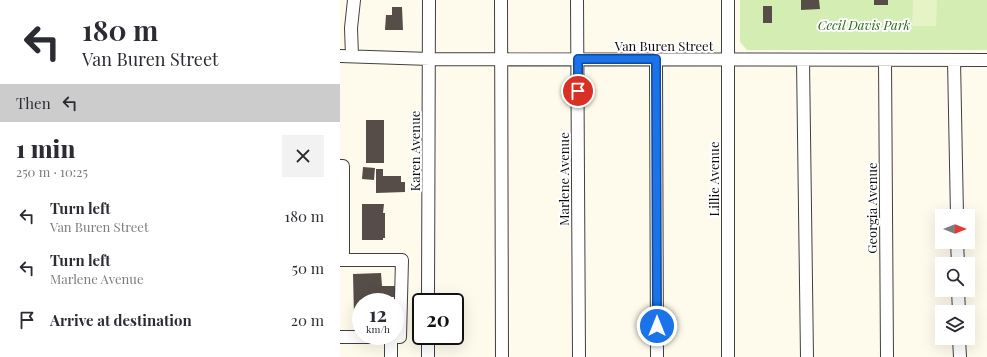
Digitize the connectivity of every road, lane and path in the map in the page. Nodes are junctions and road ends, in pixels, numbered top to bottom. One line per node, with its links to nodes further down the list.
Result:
1 (354, 0): 6 (street)
2 (429, 0): 8 (street, Karen Avenue)
3 (501, 0): 7 (street)
4 (578, 0): 9 (street, Marlene Avenue)
5 (728, 0): 11 (street, Lillie Avenue)
6 (346, 56): 8 (street, Van Buren Street)
7 (501, 58): 8 (street, Van Buren Street); 9 (street, Van Buren Street); 28 (street)
8 (430, 59): 20 (street, Karen Avenue)
9 (578, 59): 10 (street, Van Buren Street); 29 (street, Marlene Avenue)
10 (656, 59): 11 (street, Van Buren Street); 30 (street)
11 (727, 60): 12 (street, Van Buren Street); 31 (street, Lillie Avenue)
12 (803, 60): 13 (street, Van Buren Street); 32 (street)
13 (885, 60): 14 (street, Van Buren Street); 33 (street, Georgia Avenue)
14 (954, 60): 15 (street, Van Buren Street); 17 (street)
15 (987, 60)
16 (340, 166): 18 (street)
17 (957, 209)
18 (342, 260): 19 (street)
19 (401, 293)
20 (428, 293)
21 (340, 337): 22 (street)
22 (352, 337)
23 (391, 345): 26 (street)
24 (428, 345): 27 (street)
25 (959, 345): 34 (street)
26 (391, 357)
27 (428, 357)
28 (502, 357)
29 (579, 357)
30 (657, 357)
31 (728, 357)
32 (807, 357)
33 (887, 357)
34 (960, 357)

